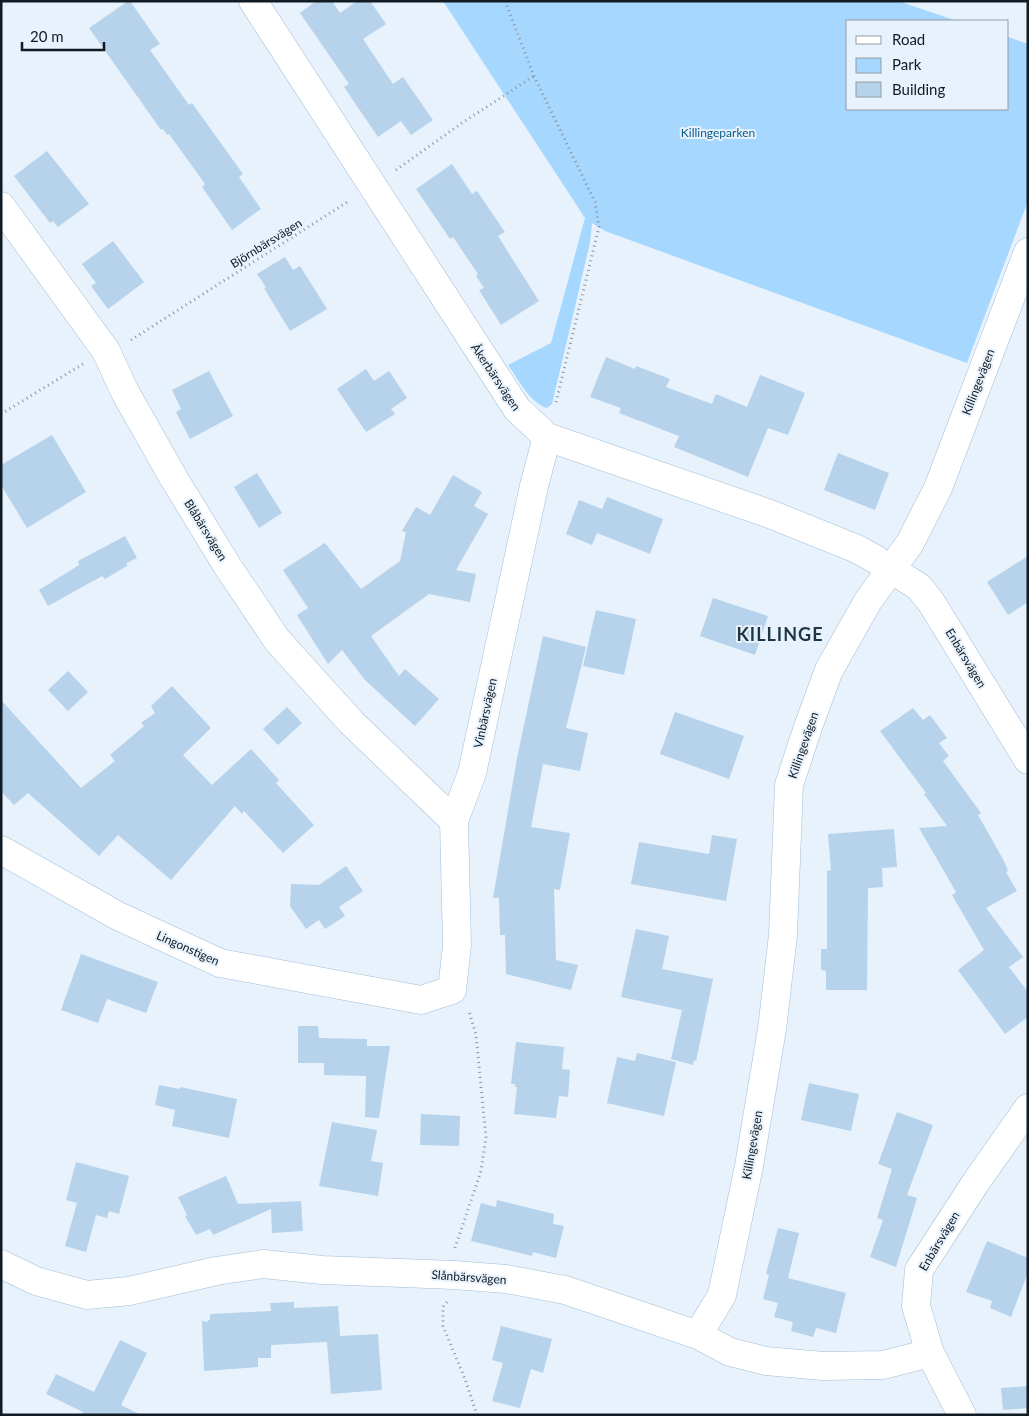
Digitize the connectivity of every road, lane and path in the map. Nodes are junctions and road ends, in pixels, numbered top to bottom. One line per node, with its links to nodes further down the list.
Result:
1 (253, 1): 4 (street, Åkerbärsvägen)
2 (504, 1): 3 (path)
3 (534, 76): 4 (path, Björnbärsvägen); 9 (path)
4 (373, 186): 7 (path, Björnbärsvägen); 9 (street, Åkerbärsvägen)
5 (1, 206): 7 (street, Blåbärsvägen)
6 (1028, 252): 10 (street, Killingevägen)
7 (106, 351): 8 (path, Björnbärsvägen); 12 (street, Blåbärsvägen)
8 (1, 414)
9 (547, 437): 10 (street, Åkerbärsvägen); 12 (street, Vinbärsvägen)
10 (891, 568): 11 (street, Enbärsvägen); 18 (street, Killingevägen)
11 (1028, 760)
12 (454, 821): 14 (street, Vinbärsvägen)
13 (1, 850): 14 (street, Lingonstigen)
14 (452, 990): 17 (path)
15 (1028, 1108): 19 (street, Enbärsvägen)
16 (1, 1264): 17 (street, Slånbärsvägen)
17 (454, 1275): 18 (street, Slånbärsvägen); 20 (path)
18 (698, 1335): 19 (street, Slånbärsvägen)
19 (930, 1353): 21 (street, Enbärsvägen)
20 (477, 1415)
21 (962, 1415)

